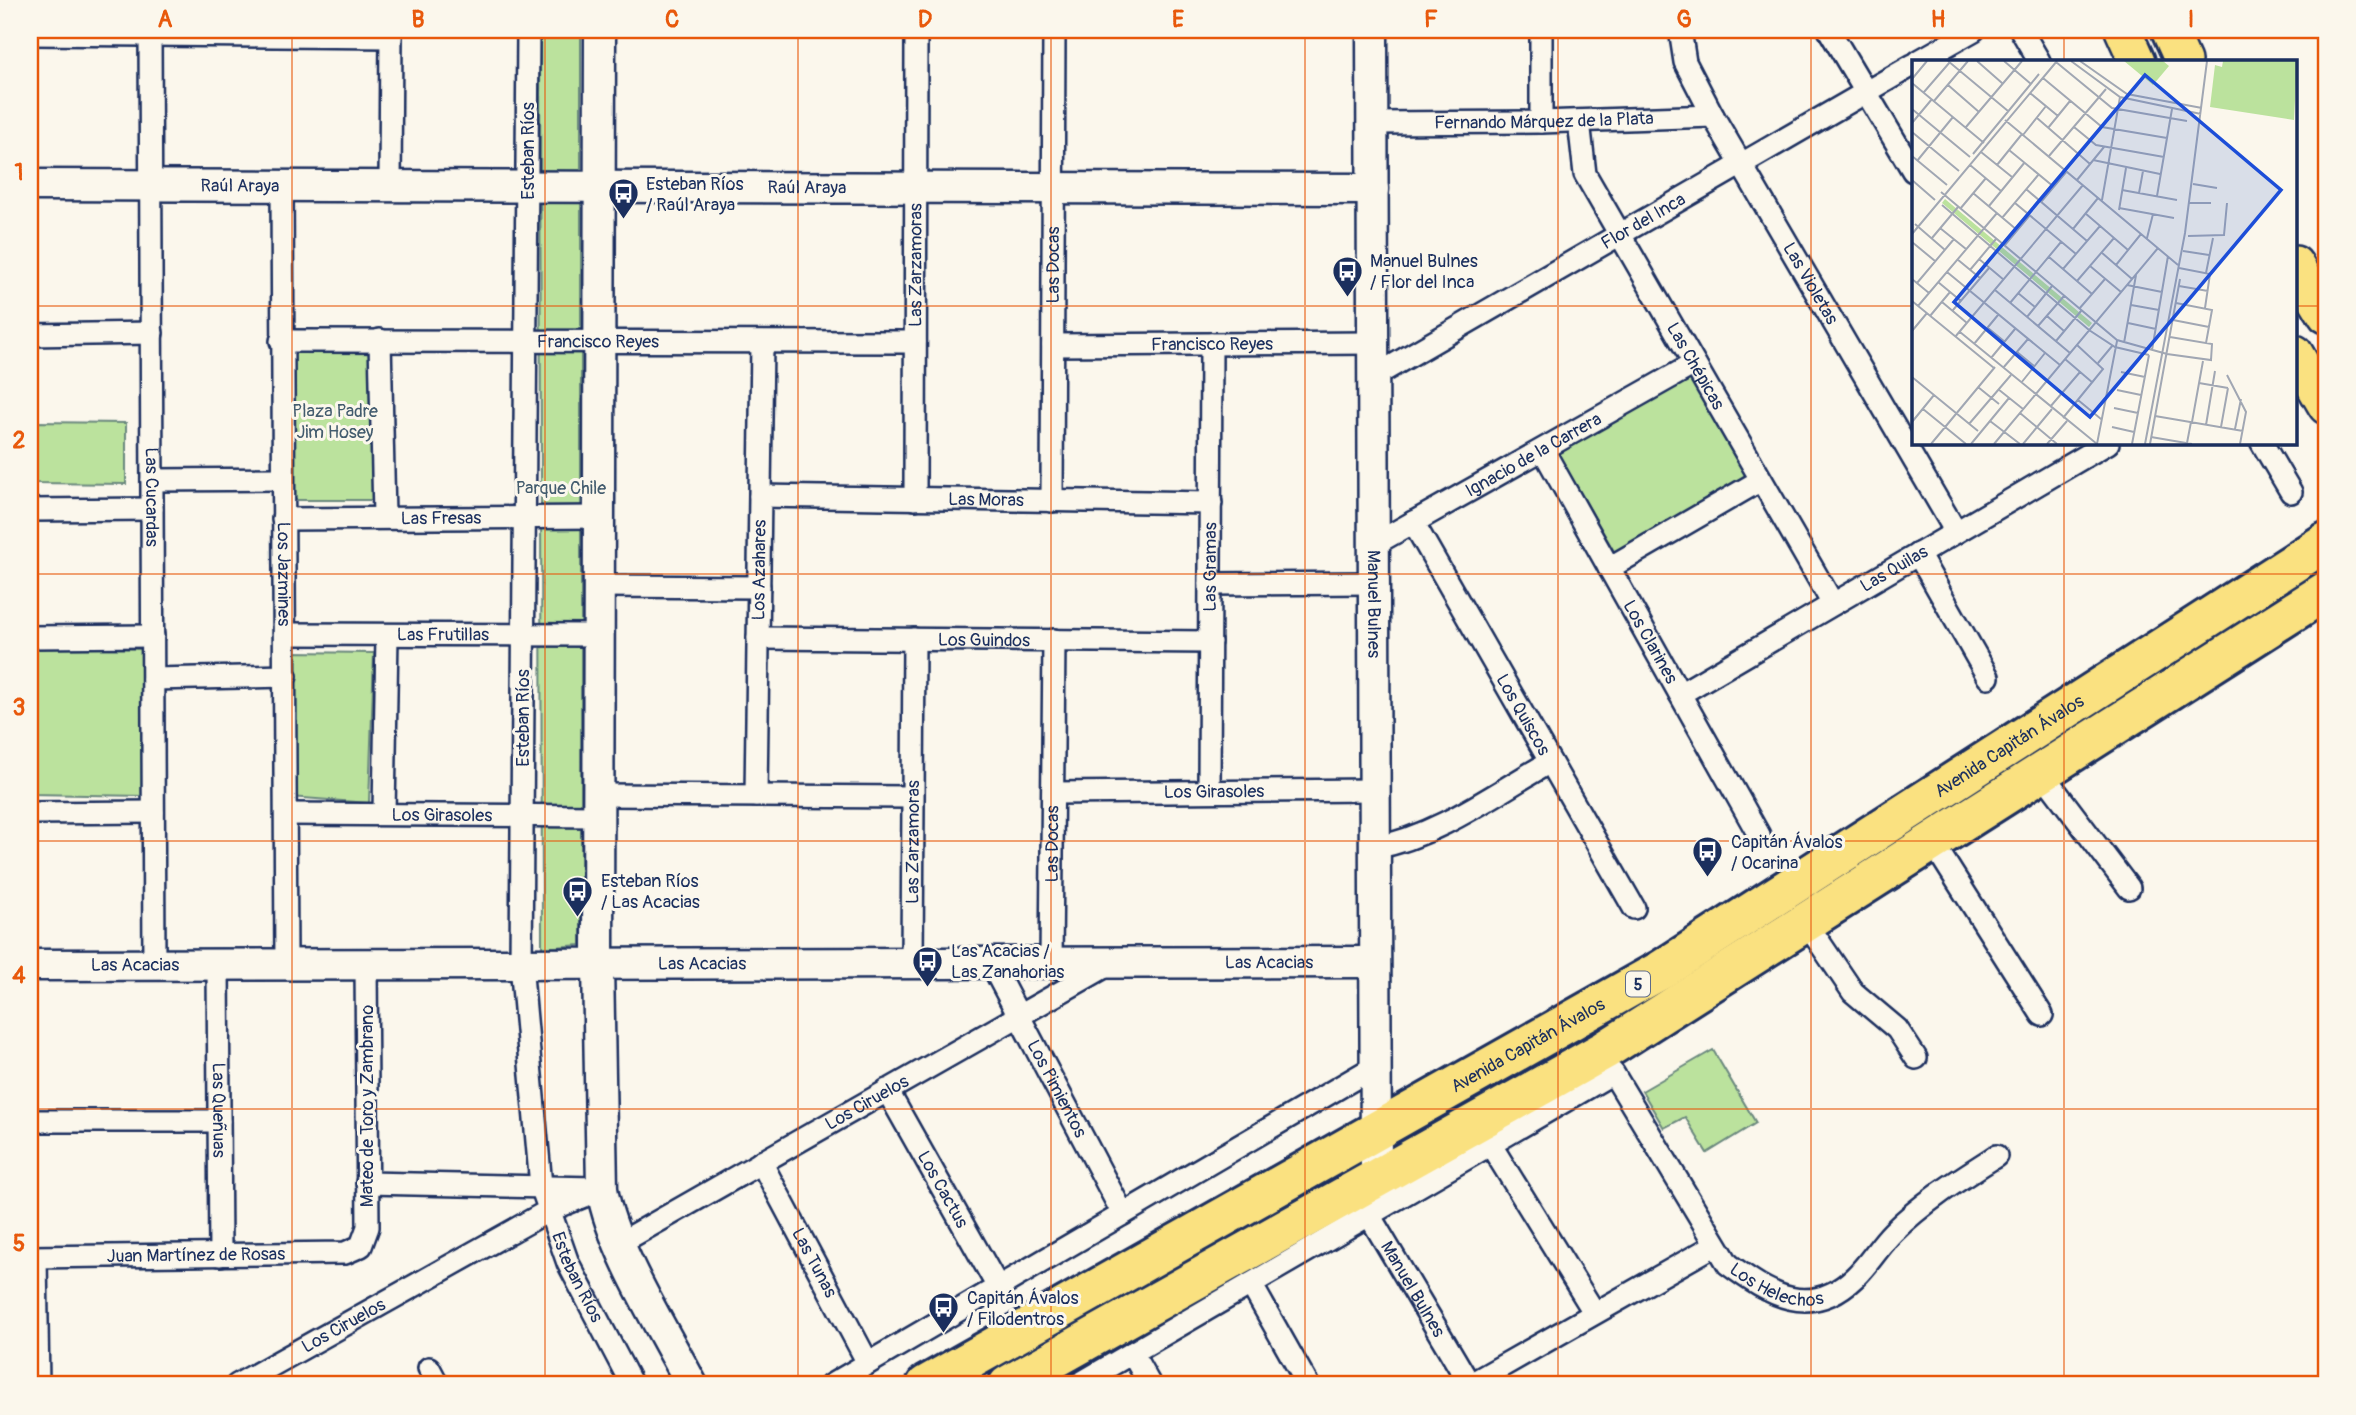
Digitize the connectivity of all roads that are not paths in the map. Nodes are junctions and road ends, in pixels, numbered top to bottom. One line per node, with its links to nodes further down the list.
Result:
1 (528, 30): 33 (street, Esteban Ríos)
2 (600, 30): 34 (street)
3 (916, 30): 35 (street, Las Zarzamoras)
4 (1054, 30): 36 (street, Las Docas)
5 (1372, 30): 26 (street, Manuel Bulnes)
6 (1541, 30): 25 (street)
7 (1680, 30): 23 (street, Las Violetas)
8 (1829, 30): 22 (street)
9 (1974, 30): 17 (street)
10 (2021, 30): 18 (street)
11 (2123, 30): 19 (main road)
12 (2169, 30): 20 (main road)
13 (150, 32): 14 (street); 15 (street); 30 (street, Las Cucardas)
14 (38, 33)
15 (277, 33): 16 (street)
16 (391, 33): 32 (street)
17 (1921, 60)
18 (2038, 60)
19 (2137, 60)
20 (2183, 60)
21 (1912, 66): 22 (street, Flor del Inca)
22 (1866, 92): 27 (street, Flor del Inca); 28 (street)
23 (1713, 116): 24 (street, Fernando Márquez de la Plata); 27 (street, Las Violetas)
24 (1579, 121): 25 (street, Fernando Márquez de la Plata); 38 (street, Las Chépicas)
25 (1541, 122): 26 (street, Fernando Márquez de la Plata)
26 (1372, 123): 37 (street, Manuel Bulnes)
27 (1741, 164): 38 (street, Flor del Inca); 75 (street, Las Violetas)
28 (1912, 169)
29 (30, 185): 30 (street, Raúl Araya)
30 (151, 186): 31 (street, Raúl Araya); 41 (street, Las Cucardas)
31 (282, 186): 32 (street, Raúl Araya); 44 (street, Los Jazmines)
32 (390, 186): 33 (street, Raúl Araya)
33 (527, 187): 34 (street, Raúl Araya); 45 (street, Esteban Ríos)
34 (599, 187): 35 (street, Raúl Araya); 48 (street)
35 (916, 187): 36 (street, Raúl Araya); 46 (street, Las Zarzamoras)
36 (1054, 188): 37 (street, Raúl Araya); 51 (street, Las Docas)
37 (1373, 189): 50 (street, Manuel Bulnes)
38 (1620, 234): 53 (street, Las Chépicas); 54 (street, Flor del Inca)
39 (2296, 268): 40 (main road)
40 (2326, 315)
41 (152, 333): 42 (street); 61 (street, Las Cucardas)
42 (30, 335)
43 (380, 340): 44 (street, Francisco Reyes); 45 (street, Francisco Reyes); 70 (street)
44 (281, 341): 60 (street, Los Jazmines)
45 (526, 342): 48 (street, Francisco Reyes); 71 (street, Esteban Ríos)
46 (915, 342): 47 (street, Francisco Reyes); 65 (street, Las Zarzamoras)
47 (762, 343): 48 (street, Francisco Reyes); 64 (street, Los Azahares)
48 (599, 344): 72 (street)
49 (1211, 344): 50 (street, Francisco Reyes); 51 (street, Francisco Reyes); 67 (street, Las Gramas)
50 (1373, 344): 54 (street, Manuel Bulnes)
51 (1053, 345): 66 (street, Las Docas)
52 (2296, 355): 55 (main road)
53 (1694, 364): 58 (street, Ignacio de la Carrera); 62 (street, Las Chépicas)
54 (1373, 377): 77 (street, Manuel Bulnes)
55 (2326, 406)
56 (2104, 444): 59 (street, Las Quilas)
57 (2263, 444): 63 (street)
58 (1543, 450): 74 (street, Ignacio de la Carrera); 79 (street, Los Clarines)
59 (2079, 450): 75 (street, Las Quilas)
60 (282, 479): 61 (street); 73 (street, Los Jazmines)
61 (152, 480): 68 (street, Las Cucardas)
62 (1761, 480): 79 (street); 85 (street, Las Chépicas)
63 (2291, 492)
64 (760, 496): 65 (street, Las Moras); 83 (street, Los Azahares)
65 (915, 499): 66 (street, Las Moras)
66 (1052, 501): 67 (street, Las Moras)
67 (1211, 503): 81 (street, Las Gramas)
68 (152, 509): 69 (street); 91 (street, Las Cucardas)
69 (30, 510)
70 (384, 516): 71 (street, Las Fresas); 73 (street, Las Fresas)
71 (525, 517): 72 (street, Las Fresas); 88 (street, Esteban Ríos)
72 (599, 517): 82 (street)
73 (283, 519): 86 (street, Los Jazmines)
74 (1413, 523): 77 (street, Ignacio de la Carrera); 100 (street, Los Quiscos)
75 (1956, 532): 78 (street, Las Quilas)
76 (2326, 542): 139 (highway, Avenida Capitán Ávalos / 5)
77 (1373, 545): 80 (street, Manuel Bulnes)
78 (1918, 555): 85 (street, Las Quilas); 97 (street)
79 (1609, 568): 99 (street, Los Clarines)
80 (1373, 583): 81 (street); 102 (street, Manuel Bulnes)
81 (1210, 584): 95 (street, Las Gramas)
82 (599, 586): 83 (street); 89 (street)
83 (759, 587): 92 (street, Los Azahares)
84 (2326, 591): 101 (highway, 5)
85 (1832, 604): 99 (street, Las Quilas)
86 (285, 634): 87 (street, Las Frutillas); 96 (street, Los Jazmines)
87 (387, 635): 88 (street, Las Frutillas); 110 (street)
88 (523, 635): 89 (street, Las Frutillas); 112 (street, Esteban Ríos)
89 (599, 635): 107 (street)
90 (30, 636): 91 (street)
91 (153, 636): 98 (street, Las Cucardas)
92 (758, 638): 93 (street, Los Guindos); 105 (street, Los Azahares)
93 (914, 639): 94 (street, Los Guindos); 106 (street, Las Zarzamoras)
94 (1054, 640): 95 (street, Los Guindos); 104 (street, Las Docas)
95 (1210, 642): 103 (street, Las Gramas)
96 (286, 676): 98 (street); 111 (street, Los Jazmines)
97 (1988, 677)
98 (153, 678): 108 (street, Las Cucardas)
99 (1680, 694): 113 (street, Los Clarines)
100 (1550, 762): 115 (street); 117 (street, Los Quiscos)
101 (2042, 773): 114 (highway, 5); 116 (street)
102 (1374, 790): 103 (street, Los Girasoles); 115 (street, Manuel Bulnes)
103 (1209, 791): 104 (street, Los Girasoles)
104 (1053, 793): 119 (street, Las Docas)
105 (756, 796): 106 (street, Los Girasoles); 107 (street, Los Girasoles)
106 (912, 797): 122 (street, Las Zarzamoras)
107 (598, 806): 112 (street, Los Girasoles); 127 (street)
108 (153, 812): 109 (street); 129 (street, Las Cucardas)
109 (30, 813)
110 (384, 813): 111 (street, Los Girasoles); 112 (street, Los Girasoles)
111 (286, 814): 124 (street, Los Jazmines)
112 (523, 816): 126 (street, Esteban Ríos)
113 (1759, 835)
114 (1933, 843): 118 (highway, 5); 131 (street)
115 (1374, 848): 121 (street, Manuel Bulnes)
116 (2129, 888)
117 (1634, 908)
118 (1807, 924): 133 (street); 138 (highway, 5)
119 (1051, 962): 120 (street, Las Acacias); 123 (street, Las Acacias)
120 (1112, 962): 121 (street, Las Acacias); 132 (street, Los Ciruelos)
121 (1374, 962): 134 (street, Manuel Bulnes)
122 (912, 963): 123 (street, Las Acacias); 127 (street, Las Acacias)
123 (991, 963): 132 (street, Los Pimientos)
124 (286, 964): 125 (street, Las Acacias); 130 (street, Las Acacias)
125 (366, 964): 126 (street, Las Acacias); 142 (street, Mateo de Toro y Zambrano)
126 (521, 964): 127 (street, Las Acacias); 143 (street, Esteban Ríos)
127 (598, 964): 144 (street)
128 (30, 965): 129 (street, Las Acacias)
129 (154, 965): 130 (street, Las Acacias)
130 (218, 965): 137 (street, Las Queñuas)
131 (2042, 1015)
132 (1019, 1016): 135 (street, Los Ciruelos); 147 (street, Los Pimientos)
133 (1916, 1058)
134 (1374, 1067): 139 (street, Manuel Bulnes); 147 (street)
135 (887, 1090): 141 (street, Los Ciruelos); 154 (street, Los Cactus)
136 (30, 1121): 137 (street)
137 (219, 1121): 151 (street, Las Queñuas)
138 (1484, 1134): 145 (highway, 5); 149 (street); 155 (street)
139 (1374, 1135): 145 (street, Manuel Bulnes); 163 (highway, Avenida Capitán Ávalos / 5)
140 (1996, 1156): 149 (street, Los Helechos)
141 (761, 1162): 148 (street, Los Ciruelos); 157 (street, Las Tunas)
142 (367, 1183): 143 (street); 150 (street, Mateo de Toro y Zambrano)
143 (541, 1186): 144 (street); 146 (street, Esteban Ríos)
144 (602, 1189): 146 (street, Los Ciruelos); 148 (street)
145 (1367, 1196): 153 (street); 164 (highway, 5); 168 (street, Manuel Bulnes)
146 (548, 1211): 159 (street, Los Ciruelos); 160 (street, Esteban Ríos)
147 (1123, 1214): 154 (street)
148 (620, 1243): 161 (street)
149 (1715, 1244): 155 (street, Los Helechos)
150 (361, 1246): 151 (street, Juan Martínez de Rosas)
151 (220, 1255): 152 (street, Juan Martínez de Rosas)
152 (33, 1257): 158 (street)
153 (1251, 1284): 156 (street); 167 (street)
154 (998, 1287): 157 (street)
155 (1594, 1312): 168 (street, Los Helechos)
156 (1132, 1353): 165 (street); 166 (street)
157 (867, 1363): 162 (street)
158 (38, 1385)
159 (237, 1385)
160 (632, 1385)
161 (692, 1385)
162 (831, 1385)
163 (926, 1385)
164 (1008, 1385)
165 (1077, 1385)
166 (1150, 1385)
167 (1308, 1385)
168 (1469, 1385)

